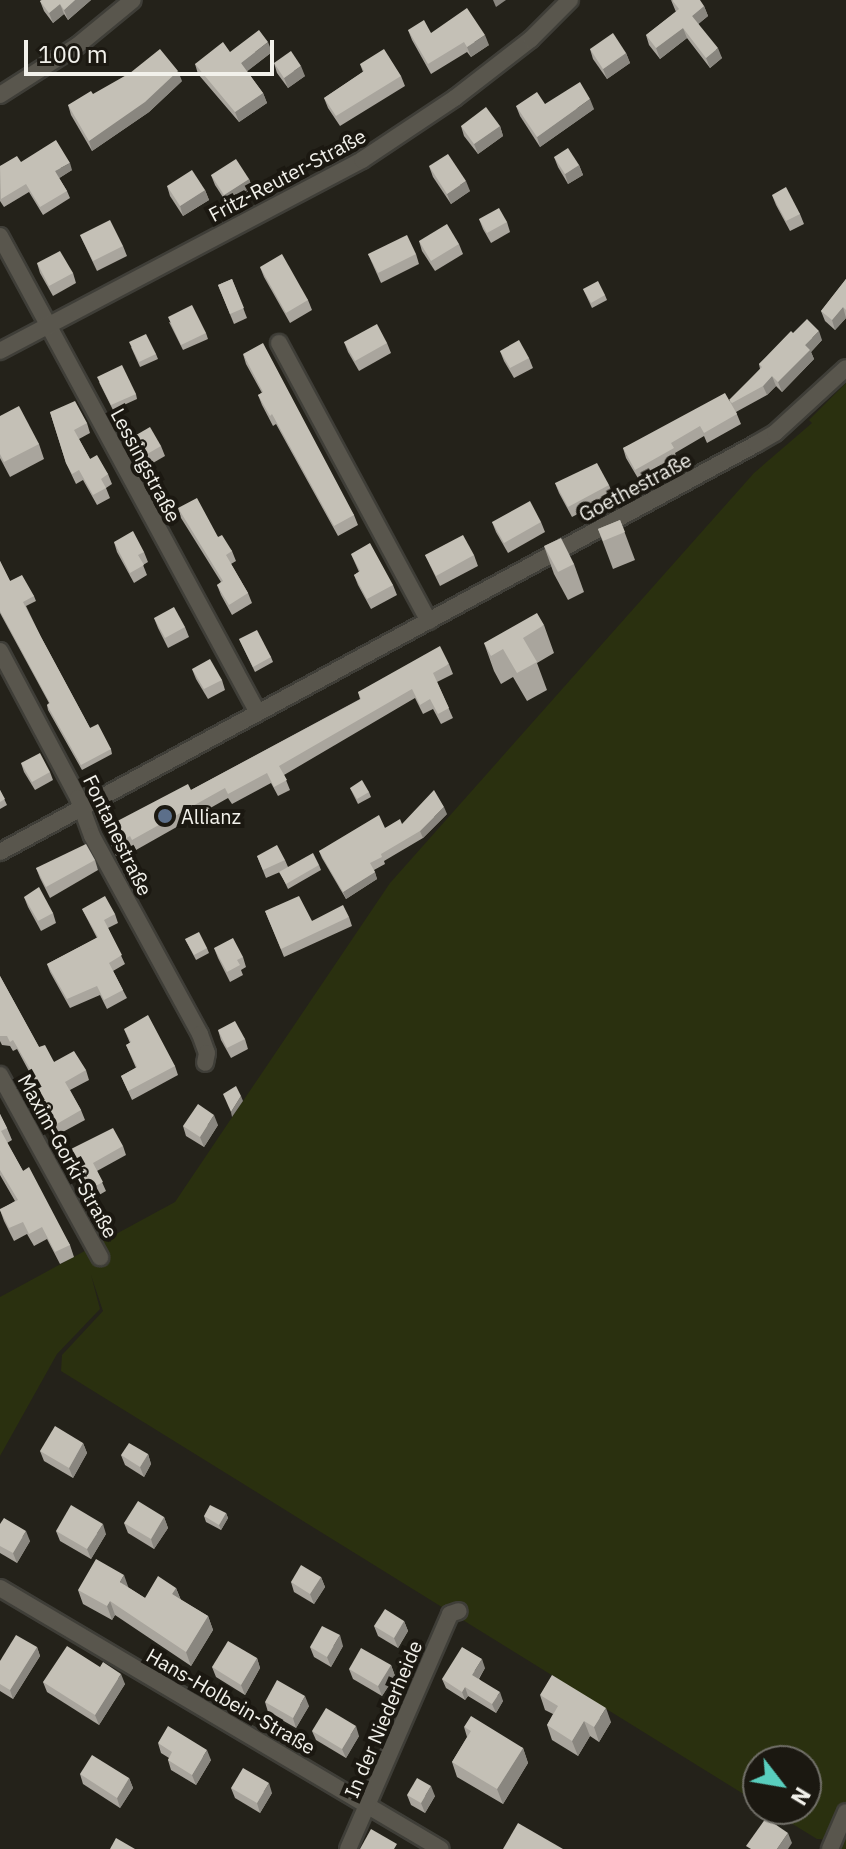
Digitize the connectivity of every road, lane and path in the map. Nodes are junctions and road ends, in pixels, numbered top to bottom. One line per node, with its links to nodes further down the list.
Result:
1 (133, 0): 3 (street)
2 (570, 0): 5 (street, Fritz-Reuter-Straße)
3 (0, 95)
4 (0, 236): 5 (street, Lessingstraße)
5 (48, 326): 7 (street, Fritz-Reuter-Straße); 12 (street, Lessingstraße)
6 (279, 343): 9 (street)
7 (0, 351)
8 (846, 368): 9 (street, Goethestraße)
9 (429, 621): 12 (street, Goethestraße)
10 (0, 651): 11 (street, Fontanestraße)
11 (5, 672): 13 (street, Fontanestraße)
12 (258, 713): 13 (street, Goethestraße)
13 (82, 808): 14 (street, Goethestraße); 15 (street, Fontanestraße)
14 (0, 852)
15 (205, 1063)
16 (0, 1075): 17 (street, Maxim-Gorki-Straße)
17 (100, 1257)
18 (0, 1588): 20 (street, Hans-Holbein-Straße)
19 (459, 1611): 20 (street, In der Niederheide)
20 (368, 1804): 22 (street, In der Niederheide); 23 (street, Hans-Holbein-Straße)
21 (846, 1812): 24 (street)
22 (348, 1849)
23 (441, 1849)
24 (830, 1849)

